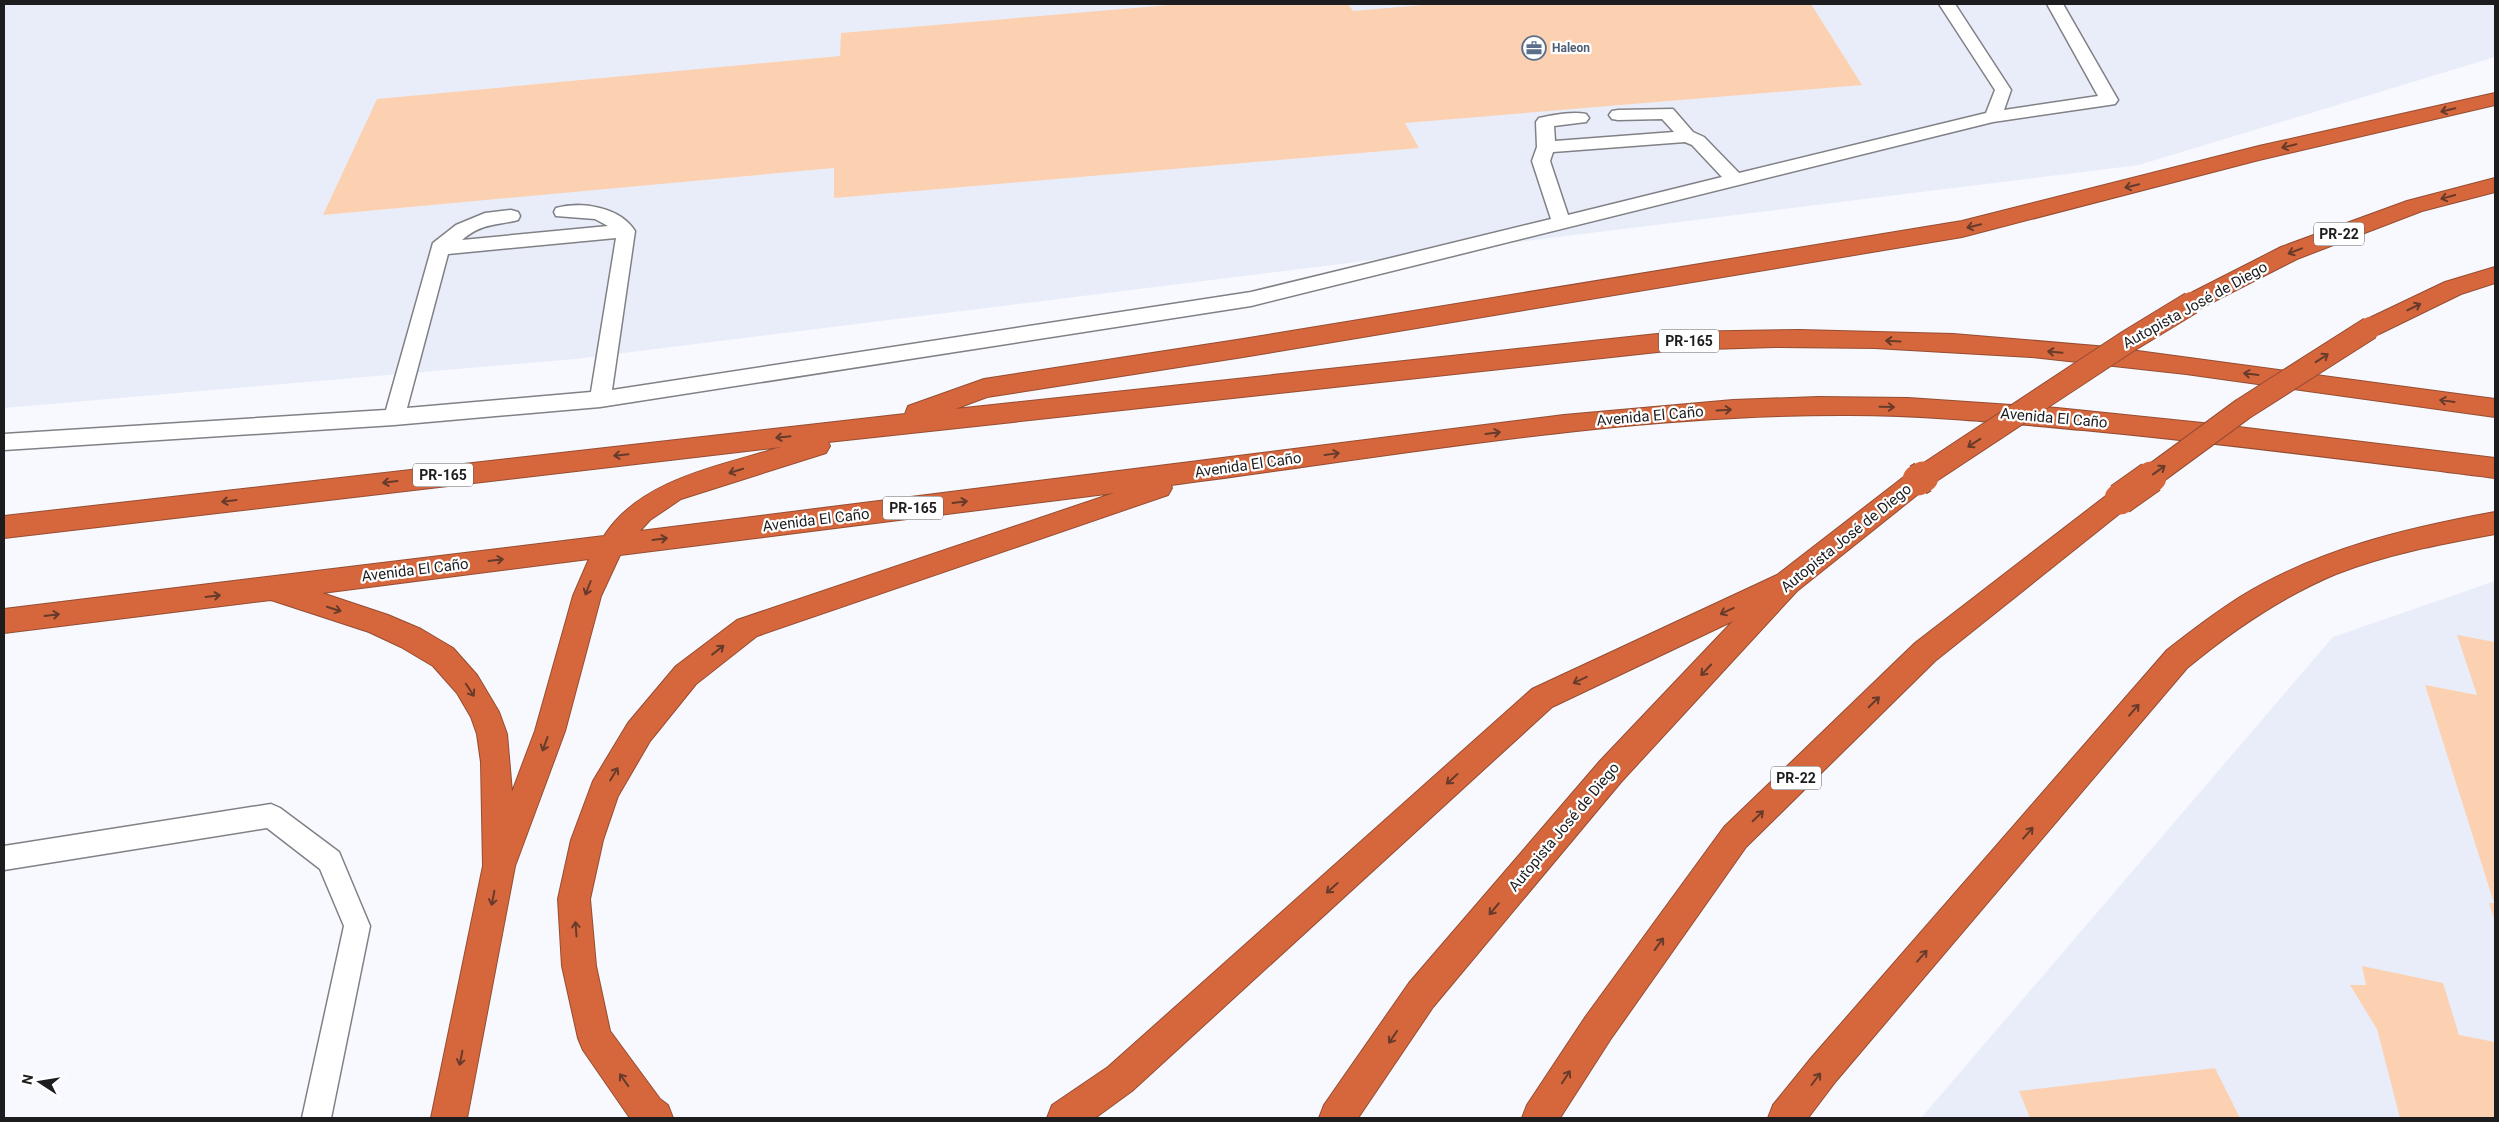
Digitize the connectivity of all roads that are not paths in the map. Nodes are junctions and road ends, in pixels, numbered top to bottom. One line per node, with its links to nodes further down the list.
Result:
1 (1947, 4): 5 (lane)
2 (2056, 4): 5 (lane)
3 (2495, 99): 20 (highway, one-way to 20)
4 (1618, 115): 7 (lane)
5 (1993, 117): 9 (lane)
6 (1580, 118): 8 (lane)
7 (1687, 136): 8 (lane); 9 (lane)
8 (1546, 147): 13 (lane)
9 (1736, 180): 13 (lane)
10 (2495, 185): 27 (highway, Autopista José de Diego / PR-22, one-way to 27, bridge)
11 (563, 212): 14 (lane)
12 (511, 216): 15 (lane)
13 (1561, 223): 17 (lane)
14 (626, 231): 15 (lane); 17 (lane)
15 (440, 248): 19 (lane)
16 (2495, 275): 37 (highway, PR-22, one-way to 16, bridge)
17 (600, 399): 19 (lane)
18 (2495, 408): 20 (highway, PR-165, one-way to 20)
19 (394, 417): 21 (lane)
20 (883, 426): 25 (highway, PR-165, one-way to 25); 26 (highway, one-way to 26)
21 (4, 442)
22 (2495, 468): 23 (highway, Avenida El Caño / PR-165, one-way to 22)
23 (1214, 470): 26 (highway, Avenida El Caño / PR-165, one-way to 23); 34 (highway, one-way to 23)
24 (2495, 523): 38 (highway, one-way to 24)
25 (4, 528)
26 (611, 545): 28 (highway, Avenida El Caño / PR-165, one-way to 26); 31 (highway, one-way to 31)
27 (1787, 583): 35 (highway, one-way to 35); 36 (highway, Autopista José de Diego / PR-22, one-way to 36)
28 (271, 589): 29 (highway, Avenida El Caño / PR-165, one-way to 28); 31 (highway, one-way to 31)
29 (4, 621)
30 (4, 858): 32 (lane)
31 (500, 866): 33 (highway, one-way to 33)
32 (317, 1118)
33 (449, 1118)
34 (654, 1118)
35 (1065, 1118)
36 (1337, 1118)
37 (1540, 1118)
38 (1786, 1118)

